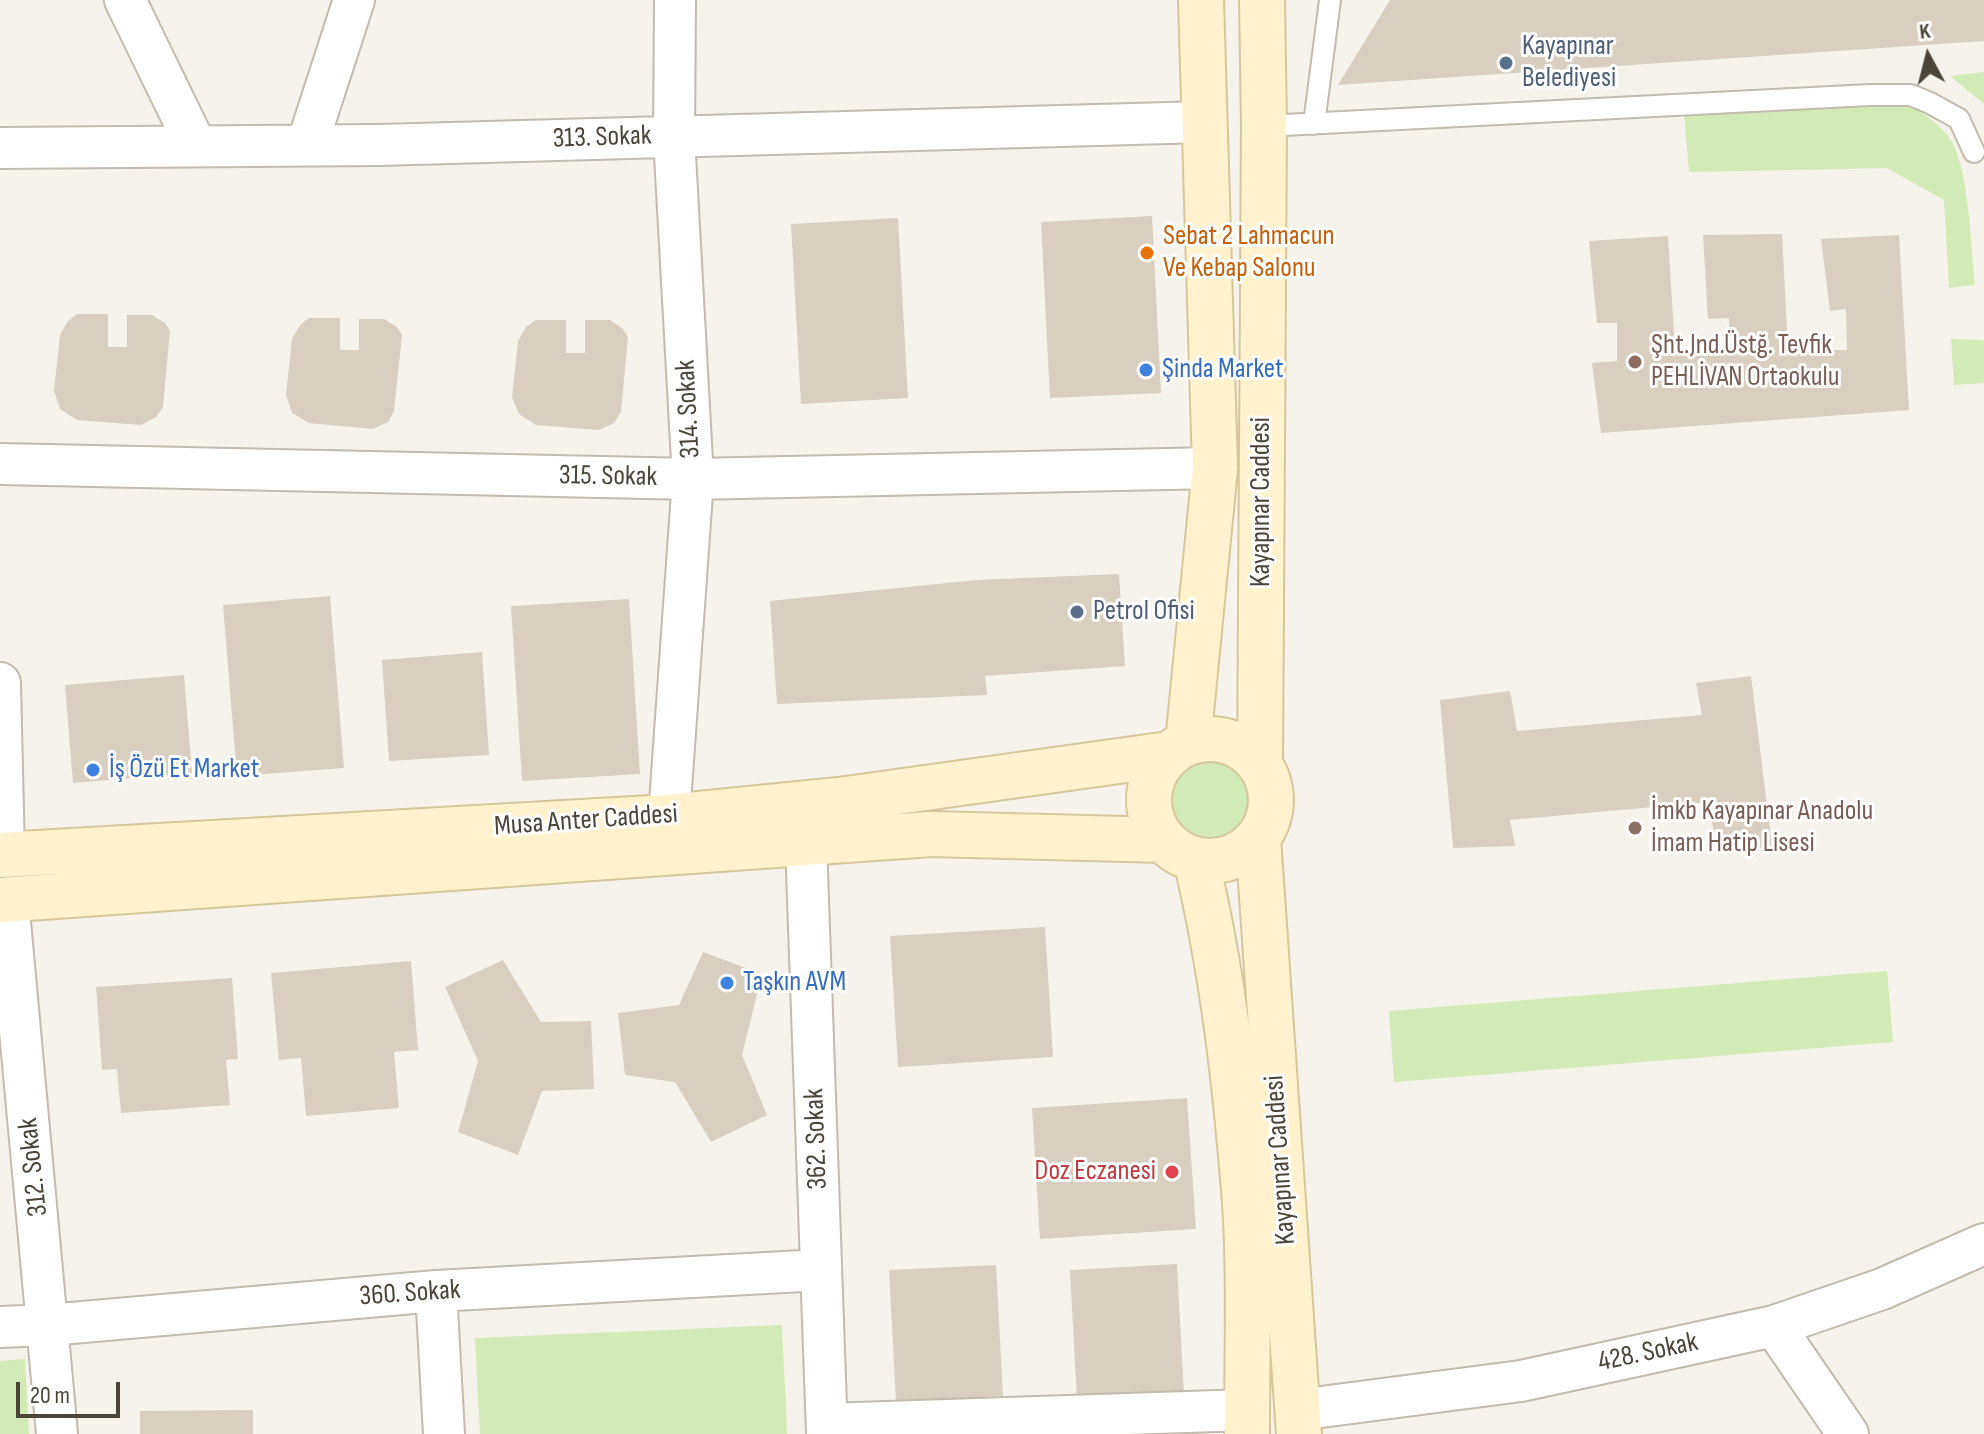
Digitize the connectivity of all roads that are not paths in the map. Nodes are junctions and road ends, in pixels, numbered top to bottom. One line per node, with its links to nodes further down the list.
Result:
1 (125, 0): 12 (street)
2 (354, 0): 11 (street)
3 (675, 0): 10 (street, 314. Sokak)
4 (1201, 0): 7 (main road, Kayapınar Caddesi)
5 (1262, 0): 9 (main road, Kayapınar Caddesi)
6 (1330, 0): 8 (lane)
7 (1204, 122): 10 (street, 313. Sokak); 16 (main road, Kayapınar Caddesi)
8 (1314, 124): 9 (lane); 14 (lane)
9 (1264, 126): 20 (main road, Kayapınar Caddesi)
10 (674, 137): 11 (street, 313. Sokak); 17 (street, 314. Sokak)
11 (307, 145): 12 (street, 313. Sokak)
12 (196, 146): 13 (street, 313. Sokak)
13 (0, 148)
14 (1974, 152)
15 (0, 464): 17 (street, 315. Sokak)
16 (1215, 468): 17 (street, 315. Sokak); 19 (main road, Kayapınar Caddesi)
17 (693, 479): 21 (street, 314. Sokak)
18 (0, 683): 25 (street)
19 (1178, 748): 20 (main road); 21 (main road, Musa Anter Caddesi); 24 (main road)
20 (1260, 764): 22 (main road)
21 (669, 817): 25 (main road, Musa Anter Caddesi)
22 (1258, 838): 24 (main road); 34 (main road, Kayapınar Caddesi)
23 (806, 843): 24 (main road, Musa Anter Caddesi); 26 (main road, Musa Anter Caddesi); 28 (street, 362. Sokak)
24 (1180, 850): 33 (main road, Kayapınar Caddesi)
25 (2, 855)
26 (4, 900): 30 (street, 312. Sokak)
27 (1984, 1244): 31 (street, 428. Sokak)
28 (821, 1270): 29 (street, 360. Sokak); 35 (street, 362. Sokak)
29 (436, 1291): 30 (street, 360. Sokak); 37 (street)
30 (49, 1325): 32 (street, 360. Sokak); 36 (street, 312. Sokak)
31 (1774, 1326): 34 (street, 428. Sokak); 38 (street)
32 (0, 1327)
33 (1247, 1422): 35 (street)
34 (1298, 1422)
35 (827, 1429)
36 (57, 1434)
37 (444, 1434)
38 (1848, 1434)

